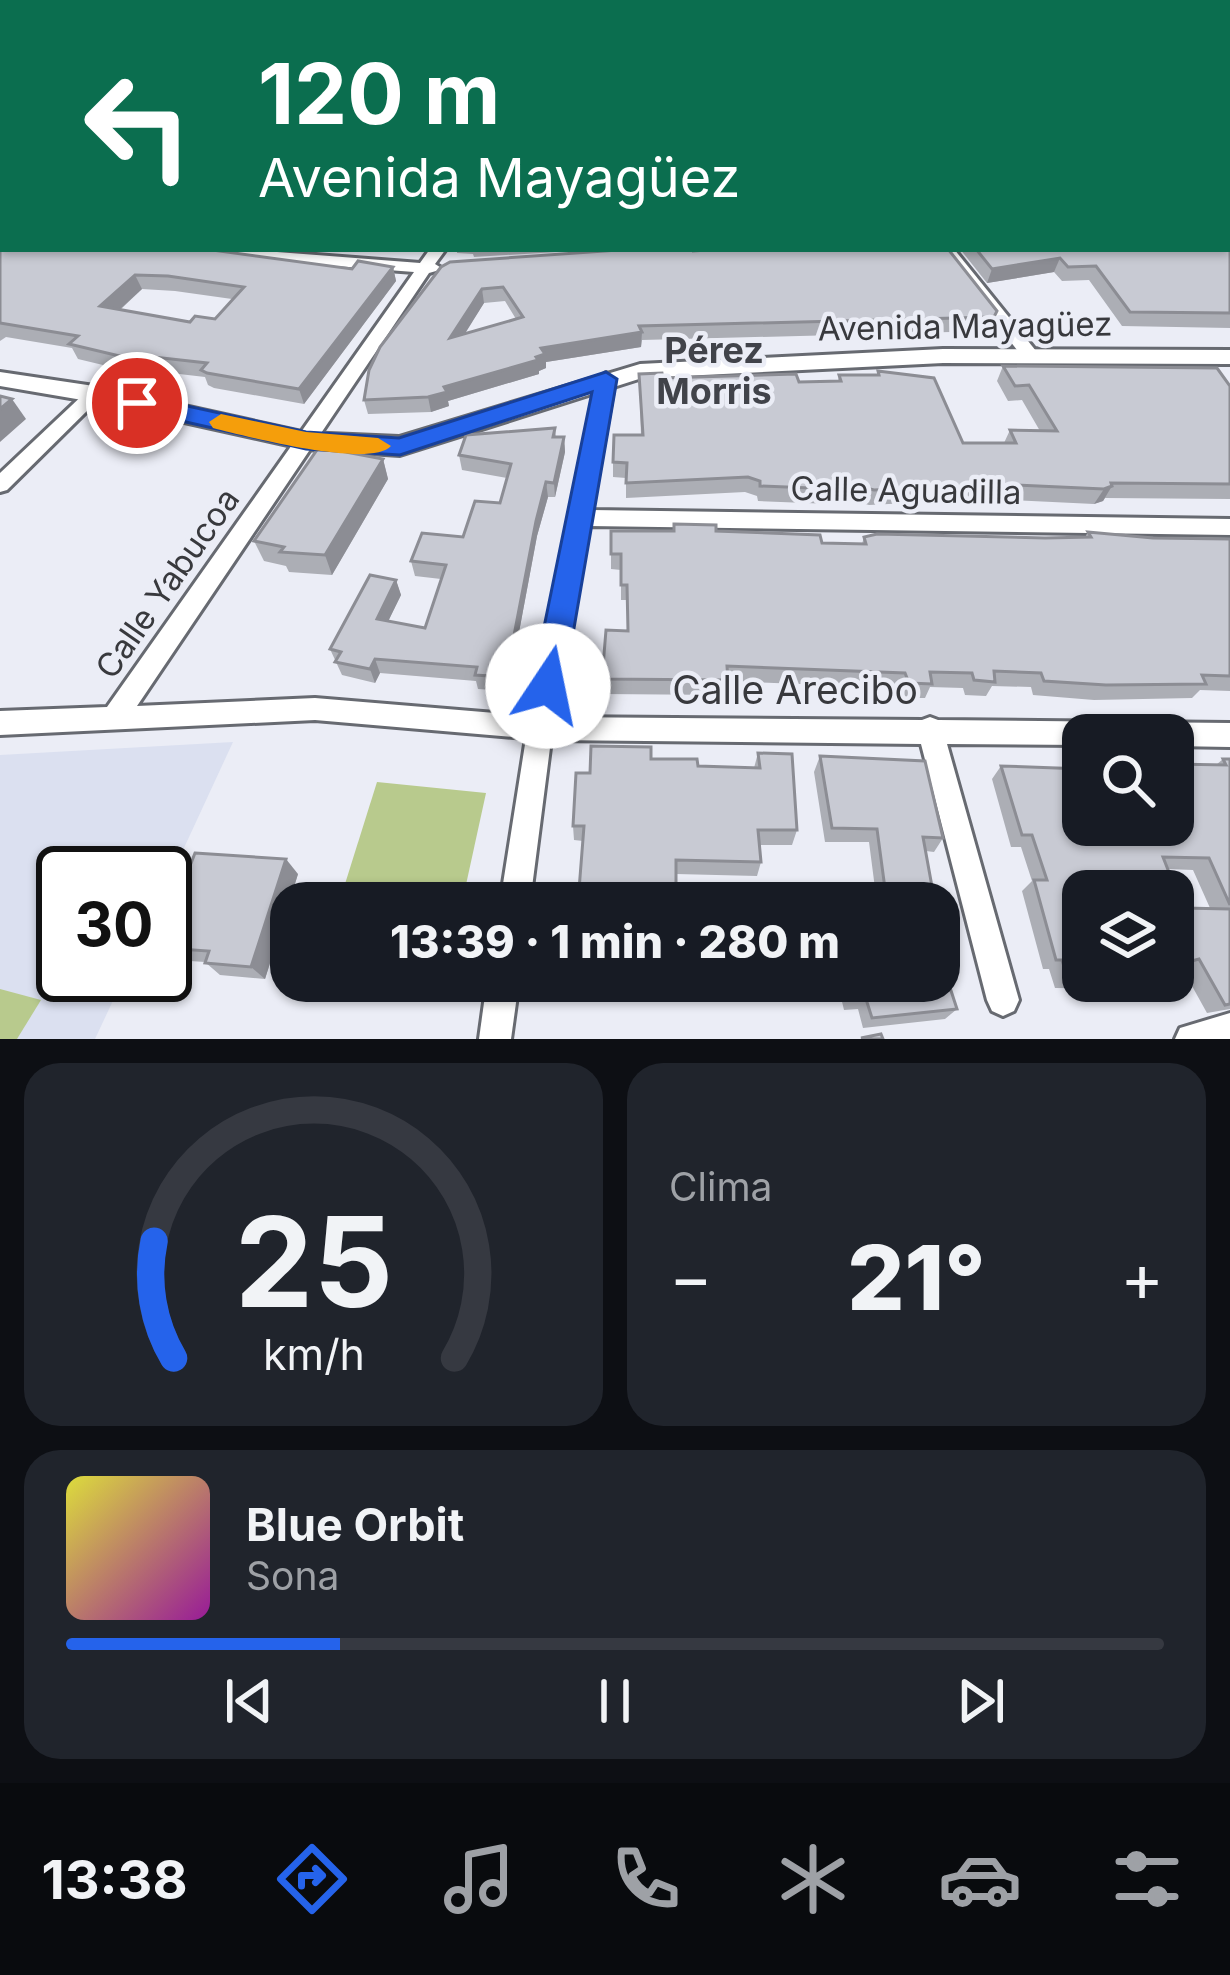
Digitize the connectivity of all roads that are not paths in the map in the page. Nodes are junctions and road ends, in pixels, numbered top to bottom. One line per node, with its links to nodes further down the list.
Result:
1 (240, 252): 3 (street)
2 (948, 252): 4 (street)
3 (437, 262): 9 (street, Calle Yabucoa)
4 (1030, 356): 5 (street, Avenida Mayagüez); 7 (street, Avenida Mayagüez)
5 (1230, 357)
6 (0, 379): 8 (street, Avenida Mayagüez)
7 (606, 379): 9 (street, Avenida Mayagüez); 11 (street)
8 (94, 394): 9 (street, Avenida Mayagüez); 10 (street)
9 (306, 440): 13 (street, Calle Yabucoa)
10 (0, 485)
11 (581, 518): 12 (street, Calle Aguadilla); 15 (street)
12 (1230, 527)
13 (114, 718): 14 (street, Calle Arecibo); 15 (street, Calle Arecibo)
14 (0, 723)
15 (540, 728): 16 (street, Calle Arecibo); 18 (street)
16 (930, 729): 17 (street, Calle Arecibo); 19 (street)
17 (1230, 735)
18 (518, 882)
19 (1003, 1000)
20 (500, 1002): 22 (street)
21 (1230, 1029): 23 (street)
22 (495, 1039)
23 (1191, 1039)

